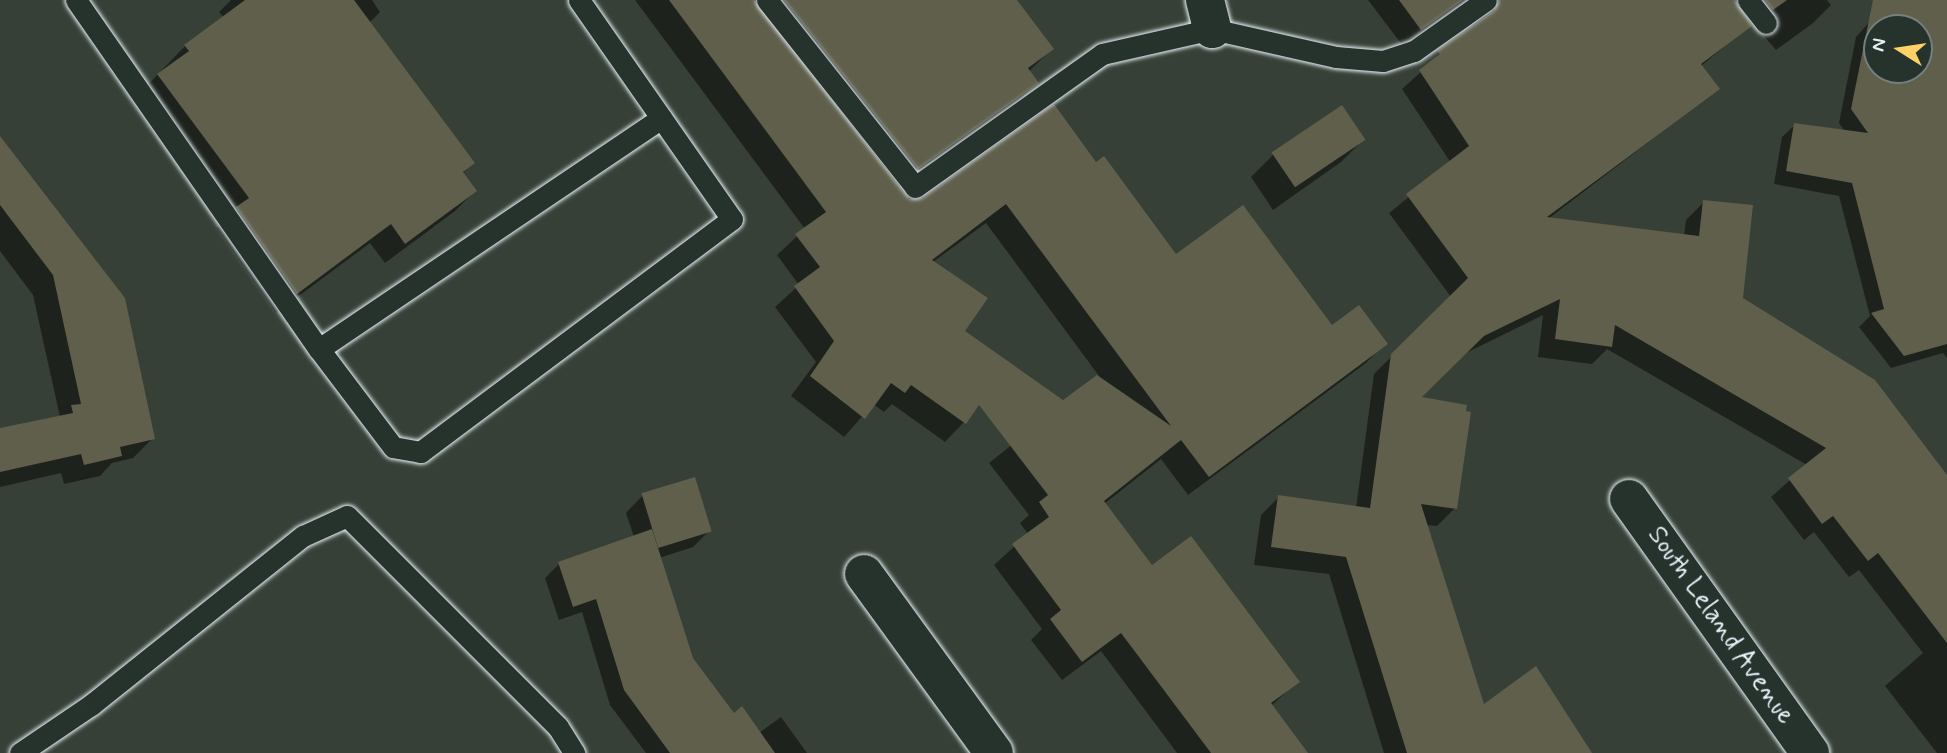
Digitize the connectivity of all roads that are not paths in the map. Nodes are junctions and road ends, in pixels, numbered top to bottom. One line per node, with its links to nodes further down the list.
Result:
1 (76, 0): 9 (lane)
2 (579, 0): 8 (lane)
3 (767, 0): 6 (lane)
4 (1486, 0): 6 (lane)
5 (1748, 0): 7 (lane)
6 (1209, 15)
7 (1766, 23)
8 (661, 118): 9 (lane); 9 (lane)
9 (319, 349)
10 (1629, 499): 15 (street, South Leland Avenue)
11 (864, 574): 14 (street)
12 (20, 753): 13 (lane)
13 (574, 753)
14 (994, 753)
15 (1810, 753)

